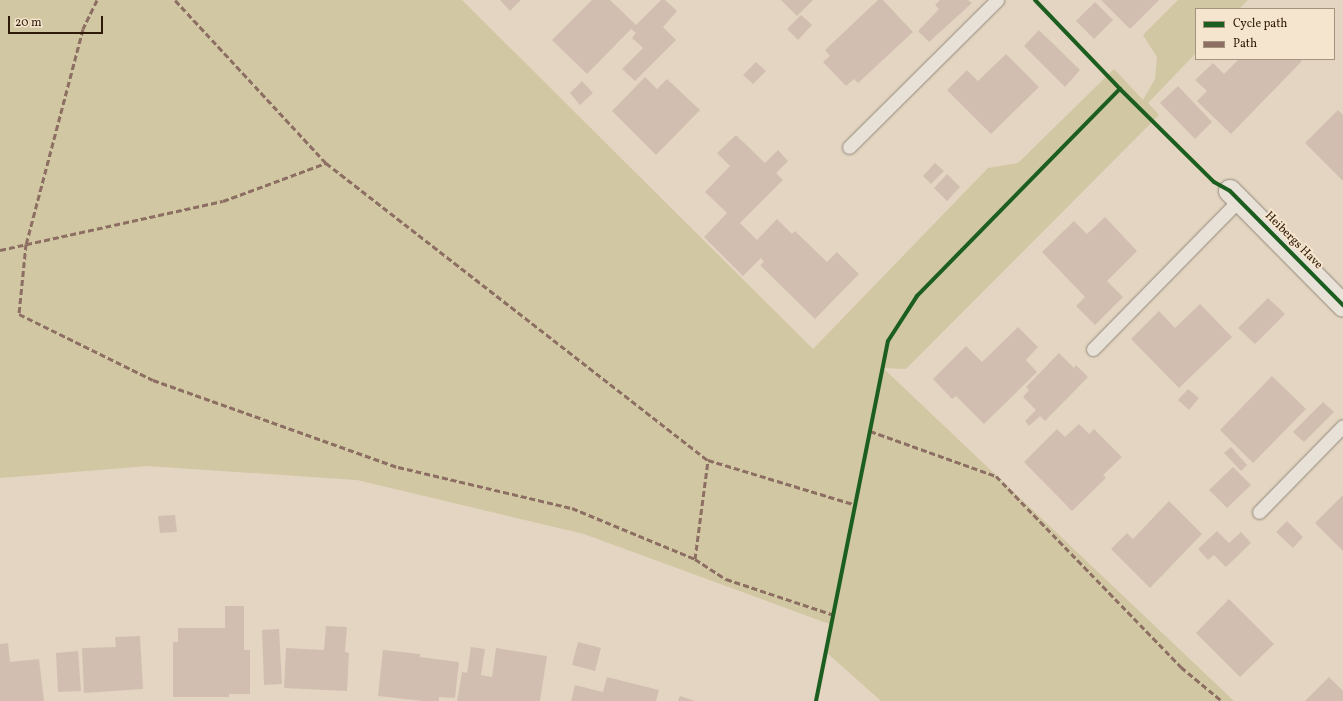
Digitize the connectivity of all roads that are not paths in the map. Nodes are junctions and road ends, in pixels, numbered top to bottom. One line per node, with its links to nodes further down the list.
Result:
1 (997, 0): 2 (lane)
2 (849, 147)
3 (1234, 196): 4 (street, Heibergs Have); 5 (lane)
4 (1343, 305)
5 (1093, 349)
6 (1343, 426): 7 (lane)
7 (1259, 512)

